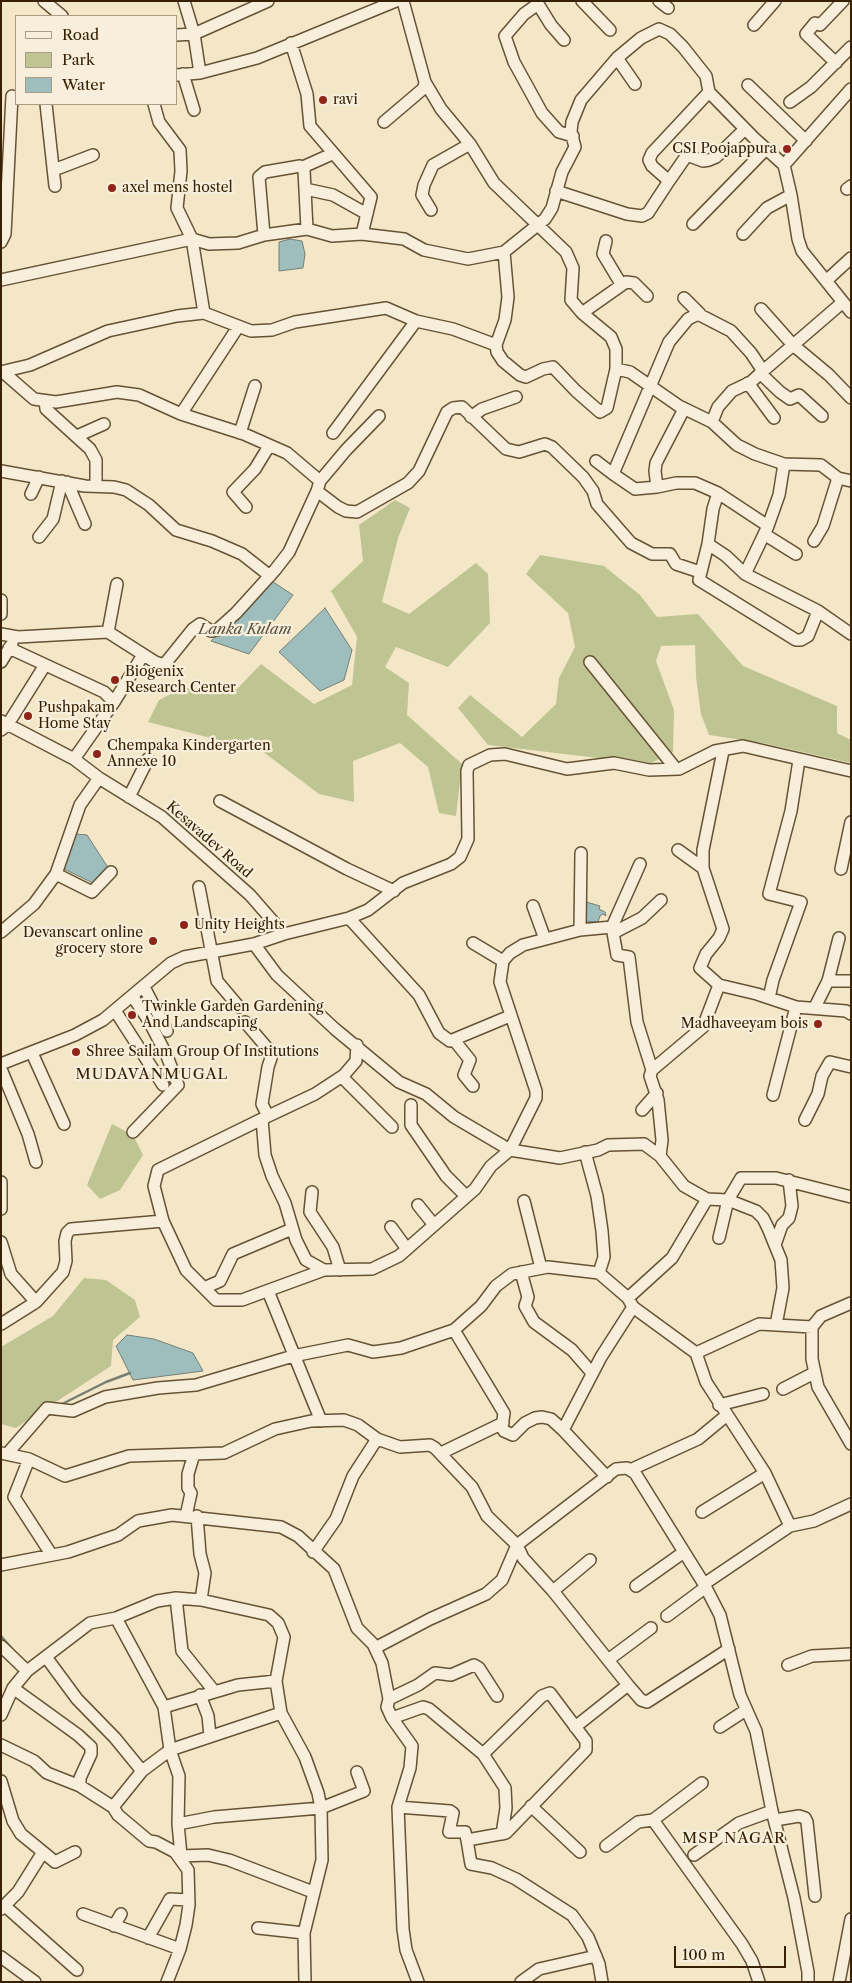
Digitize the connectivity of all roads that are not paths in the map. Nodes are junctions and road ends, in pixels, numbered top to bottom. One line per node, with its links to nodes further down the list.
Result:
1 (184, 1): 13 (street)
2 (268, 1): 13 (street)
3 (396, 1): 16 (street)
4 (403, 1): 22 (street)
5 (582, 1): 12 (street)
6 (775, 1): 11 (street)
7 (842, 1): 19 (street)
8 (537, 2): 15 (street); 34 (street)
9 (47, 8): 10 (street)
10 (60, 15)
11 (754, 25)
12 (610, 30)
13 (194, 34): 14 (street); 20 (street)
14 (178, 35)
15 (564, 40)
16 (291, 43): 20 (street); 38 (street)
17 (851, 47): 19 (street)
18 (618, 58): 23 (street); 26 (street); 34 (street)
19 (836, 62): 28 (street)
20 (200, 73): 21 (street)
21 (180, 75): 31 (street)
22 (425, 82): 32 (street); 36 (street)
23 (635, 84)
24 (748, 85): 35 (street)
25 (851, 89): 35 (street)
26 (709, 92): 33 (street); 43 (street)
27 (10, 96): 58 (street)
28 (790, 102)
29 (46, 105): 41 (street)
30 (154, 105): 56 (street)
31 (194, 110)
32 (384, 122)
33 (745, 129): 37 (street); 43 (street)
34 (573, 136): 46 (street)
35 (806, 140): 40 (street)
36 (470, 144): 48 (street); 51 (street)
37 (766, 149): 40 (street); 50 (street)
38 (332, 154): 42 (street); 49 (street)
39 (93, 155): 41 (street)
40 (784, 165): 47 (street)
41 (53, 166): 44 (street)
42 (303, 167): 45 (street); 55 (street)
43 (669, 181): 46 (street)
44 (55, 186)
45 (305, 189): 49 (street); 52 (street)
46 (556, 191): 51 (street)
47 (791, 195): 54 (street); 62 (street)
48 (431, 210)
49 (367, 214): 53 (street)
50 (692, 224)
51 (539, 225): 59 (street); 70 (street)
52 (307, 229): 53 (street); 55 (street)
53 (362, 234): 59 (street)
54 (743, 234)
55 (264, 235): 56 (street)
56 (192, 239): 61 (street); 69 (street)
57 (606, 240): 63 (street)
58 (1, 242)
59 (504, 252): 74 (street)
60 (851, 258): 62 (street)
61 (1, 280)
62 (827, 280): 66 (street)
63 (621, 284): 64 (street); 70 (street)
64 (647, 296)
65 (684, 298): 71 (street)
66 (843, 302): 68 (street); 75 (street)
67 (760, 310): 75 (street)
68 (851, 312)
69 (204, 313): 73 (street); 77 (street)
70 (582, 313): 76 (street)
71 (700, 314): 78 (street); 81 (street)
72 (416, 321): 73 (street); 74 (street); 94 (street)
73 (238, 327): 86 (street)
74 (496, 345): 76 (street)
75 (793, 345): 78 (street); 83 (street)
76 (616, 369): 81 (street)
77 (2, 372): 84 (street)
78 (762, 372): 79 (street); 89 (street)
79 (748, 383): 90 (street); 91 (street)
80 (255, 386): 93 (street)
81 (651, 387): 85 (street); 100 (street)
82 (516, 396): 88 (street)
83 (851, 398)
84 (45, 401): 86 (street); 95 (street)
85 (684, 409): 91 (street); 107 (street)
86 (181, 414): 93 (street)
87 (379, 416): 106 (street)
88 (470, 416): 106 (street); 117 (street)
89 (822, 416)
90 (774, 418)
91 (712, 422): 98 (street)
92 (104, 424): 95 (street)
93 (240, 433): 96 (street)
94 (333, 433)
95 (77, 436): 105 (street)
96 (269, 446): 106 (street); 110 (street)
97 (596, 461): 100 (street)
98 (784, 464): 102 (street); 112 (street)
99 (2, 473): 101 (street)
100 (614, 474): 107 (street)
101 (39, 477): 104 (street); 109 (street)
102 (838, 478): 103 (street); 114 (street)
103 (851, 481)
104 (64, 482): 105 (street); 111 (street); 113 (street)
105 (96, 486): 119 (street)
106 (319, 486): 119 (street)
107 (656, 487): 108 (street)
108 (718, 493): 112 (street); 115 (street)
109 (31, 494)
110 (246, 506)
111 (85, 524)
112 (766, 530): 116 (street); 118 (street)
113 (38, 537)
114 (814, 541)
115 (708, 544): 117 (street); 118 (street)
116 (796, 554)
117 (700, 572): 122 (street)
118 (745, 574): 122 (street)
119 (270, 576): 129 (street)
120 (117, 584): 124 (street)
121 (1, 600): 123 (street)
122 (818, 611): 126 (street)
123 (1, 614)
124 (108, 632): 127 (street); 129 (street)
125 (1, 634): 127 (street)
126 (851, 634)
127 (18, 637): 128 (street)
128 (9, 648): 130 (street); 132 (street)
129 (143, 655): 133 (street)
130 (1, 662)
131 (590, 662): 139 (street)
132 (45, 665): 133 (street); 134 (street)
133 (114, 702): 136 (street)
134 (4, 725): 136 (street, Kesavadev Road)
135 (724, 751): 138 (street); 139 (street); 148 (street)
136 (74, 759): 141 (street, Kesavadev Road)
137 (148, 759): 142 (street)
138 (799, 760): 140 (street); 172 (street)
139 (676, 769): 153 (street)
140 (851, 771)
141 (98, 778): 142 (street, Kesavadev Road); 151 (street)
142 (129, 797): 160 (street, Kesavadev Road)
143 (220, 801): 153 (street)
144 (851, 822): 149 (street)
145 (678, 850): 148 (street)
146 (581, 853): 157 (street)
147 (640, 864): 158 (street)
148 (704, 868): 169 (street)
149 (841, 869)
150 (111, 872): 151 (street)
151 (56, 874): 159 (street)
152 (199, 887): 165 (street)
153 (394, 891): 156 (street)
154 (661, 900): 158 (street)
155 (533, 906): 162 (street)
156 (349, 918): 160 (street); 181 (street)
157 (580, 930): 158 (street); 162 (street)
158 (612, 930): 187 (street)
159 (1, 932)
160 (284, 934): 164 (street)
161 (839, 938): 167 (street)
162 (545, 939): 166 (street)
163 (473, 942): 166 (street)
164 (254, 944): 165 (street); 182 (street)
165 (211, 952): 170 (street); 173 (street)
166 (503, 961): 178 (street)
167 (828, 981): 168 (street); 175 (street)
168 (851, 981)
169 (719, 986): 172 (street); 187 (street)
170 (144, 987): 171 (street); 180 (street)
171 (133, 997): 176 (street); 199 (street)
172 (768, 998): 174 (street)
173 (239, 1007)
174 (796, 1007): 175 (street); 192 (street)
175 (815, 1007): 177 (street)
176 (116, 1012): 183 (street); 189 (street)
177 (851, 1014)
178 (510, 1016): 181 (street); 200 (street)
179 (245, 1022): 195 (street)
180 (167, 1031)
181 (454, 1040): 190 (street)
182 (357, 1045): 188 (street); 200 (street)
183 (32, 1053): 184 (street); 197 (street)
184 (1, 1064)
185 (851, 1067): 196 (street)
186 (1, 1069): 203 (street)
187 (652, 1070): 191 (street)
188 (342, 1077): 195 (street); 198 (street)
189 (163, 1085)
190 (473, 1086)
191 (657, 1093): 194 (street); 202 (street)
192 (773, 1095)
193 (411, 1104): 207 (street)
194 (642, 1110)
195 (265, 1118): 214 (street); 217 (street)
196 (805, 1120)
197 (64, 1124)
198 (392, 1127)
199 (134, 1132)
200 (510, 1150): 201 (street); 207 (street)
201 (585, 1152): 202 (street); 226 (street)
202 (660, 1156): 209 (street)
203 (36, 1162)
204 (789, 1180): 208 (street); 210 (street); 220 (street)
205 (1, 1182): 213 (street)
206 (312, 1192): 224 (street)
207 (466, 1196): 215 (street)
208 (851, 1197)
209 (707, 1199): 210 (street); 230 (street)
210 (728, 1200): 218 (street); 220 (street)
211 (524, 1201): 222 (street)
212 (418, 1206): 215 (street)
213 (1, 1209)
214 (163, 1221): 227 (street); 229 (street)
215 (434, 1225): 221 (street)
216 (391, 1227): 221 (street)
217 (292, 1229): 223 (street); 227 (street)
218 (718, 1238)
219 (1, 1242): 229 (street)
220 (775, 1245): 233 (street)
221 (407, 1249): 224 (street)
222 (541, 1268): 225 (street); 226 (street)
223 (324, 1270): 224 (street); 228 (street)
224 (340, 1270)
225 (521, 1272): 235 (street); 238 (street)
226 (599, 1273): 230 (street)
227 (204, 1288): 228 (street)
228 (268, 1291): 237 (street)
229 (36, 1302): 232 (street)
230 (631, 1302): 236 (street); 238 (street)
231 (851, 1303): 234 (street)
232 (1, 1324)
233 (776, 1325): 234 (street); 236 (street)
234 (812, 1327): 239 (street)
235 (454, 1330): 237 (street); 245 (street)
236 (696, 1352): 242 (street)
237 (293, 1356): 244 (street); 250 (street)
238 (592, 1373): 246 (street)
239 (814, 1374): 240 (street); 248 (street)
240 (783, 1389)
241 (763, 1394): 242 (street)
242 (719, 1405): 243 (street)
243 (727, 1415): 253 (street); 254 (street)
244 (322, 1420): 247 (street); 251 (street)
245 (503, 1423): 246 (street); 249 (street)
246 (563, 1430): 255 (street)
247 (377, 1439): 249 (street); 261 (street)
248 (851, 1444)
249 (441, 1453): 260 (street)
250 (4, 1454): 252 (street)
251 (194, 1454): 252 (street); 258 (street)
252 (29, 1459): 263 (street)
253 (630, 1470): 255 (street); 262 (street)
254 (765, 1473): 257 (street); 259 (street)
255 (607, 1477): 260 (street)
256 (851, 1504): 259 (street)
257 (702, 1512)
258 (192, 1516): 261 (street); 263 (street); 270 (street)
259 (790, 1526): 267 (street)
260 (517, 1545): 268 (street); 275 (street)
261 (313, 1552): 275 (street)
262 (684, 1552): 266 (street); 267 (street)
263 (51, 1554): 265 (street)
264 (590, 1560): 268 (street)
265 (1, 1565)
266 (636, 1586)
267 (705, 1586): 271 (street); 276 (street)
268 (553, 1591): 279 (street)
269 (176, 1598): 270 (street); 272 (street); 285 (street)
270 (201, 1600): 282 (street)
271 (667, 1616)
272 (116, 1618): 278 (street); 289 (street)
273 (651, 1628): 279 (street)
274 (1, 1646): 281 (street)
275 (375, 1648): 288 (street)
276 (729, 1650): 283 (street); 290 (street)
277 (851, 1654): 280 (street)
278 (46, 1657): 281 (street); 300 (street)
279 (608, 1660): 283 (street)
280 (788, 1666)
281 (27, 1671): 284 (street)
282 (276, 1681): 285 (street); 291 (street)
283 (628, 1685): 294 (street)
284 (13, 1688): 292 (street); 304 (street)
285 (214, 1691): 286 (street)
286 (200, 1695): 289 (street); 296 (street)
287 (497, 1696): 288 (street)
288 (389, 1699): 293 (street)
289 (164, 1707): 298 (street)
290 (746, 1710): 295 (street); 309 (street)
291 (281, 1714): 296 (street); 308 (street)
292 (1, 1715)
293 (392, 1718): 299 (street); 307 (street)
294 (575, 1727): 299 (street); 305 (street)
295 (720, 1728)
296 (210, 1736): 298 (street)
297 (1, 1745): 304 (street)
298 (170, 1750): 300 (street); 311 (street)
299 (483, 1754): 312 (street)
300 (142, 1771): 306 (street)
301 (357, 1772): 308 (street)
302 (1, 1781): 315 (street)
303 (702, 1783): 310 (street)
304 (80, 1786): 306 (street)
305 (531, 1806): 312 (street); 317 (street)
306 (113, 1807): 318 (street)
307 (398, 1807): 313 (street); 338 (street)
308 (321, 1808): 311 (street); 320 (street)
309 (774, 1815): 319 (street); 321 (street); 342 (street)
310 (653, 1820): 314 (street); 341 (street)
311 (178, 1824): 318 (street)
312 (502, 1834): 313 (street)
313 (467, 1840): 332 (street)
314 (606, 1846)
315 (44, 1852): 316 (street); 323 (street)
316 (75, 1852)
317 (580, 1852)
318 (180, 1855): 320 (street); 322 (street)
319 (694, 1855)
320 (313, 1892): 329 (street)
321 (815, 1896)
322 (189, 1900): 330 (street); 331 (street)
323 (3, 1907): 334 (street)
324 (82, 1914): 327 (street)
325 (121, 1914): 327 (street)
326 (851, 1919): 343 (street)
327 (114, 1926): 330 (street)
328 (258, 1928): 329 (street)
329 (304, 1933): 337 (street)
330 (148, 1938): 331 (street)
331 (180, 1949): 336 (street)
332 (596, 1956): 339 (street); 340 (street)
333 (1, 1957): 335 (street)
334 (77, 1970)
335 (35, 1982)
336 (167, 1982)
337 (305, 1982)
338 (418, 1982)
339 (521, 1982)
340 (602, 1982)
341 (759, 1982)
342 (808, 1982)
343 (839, 1982)

